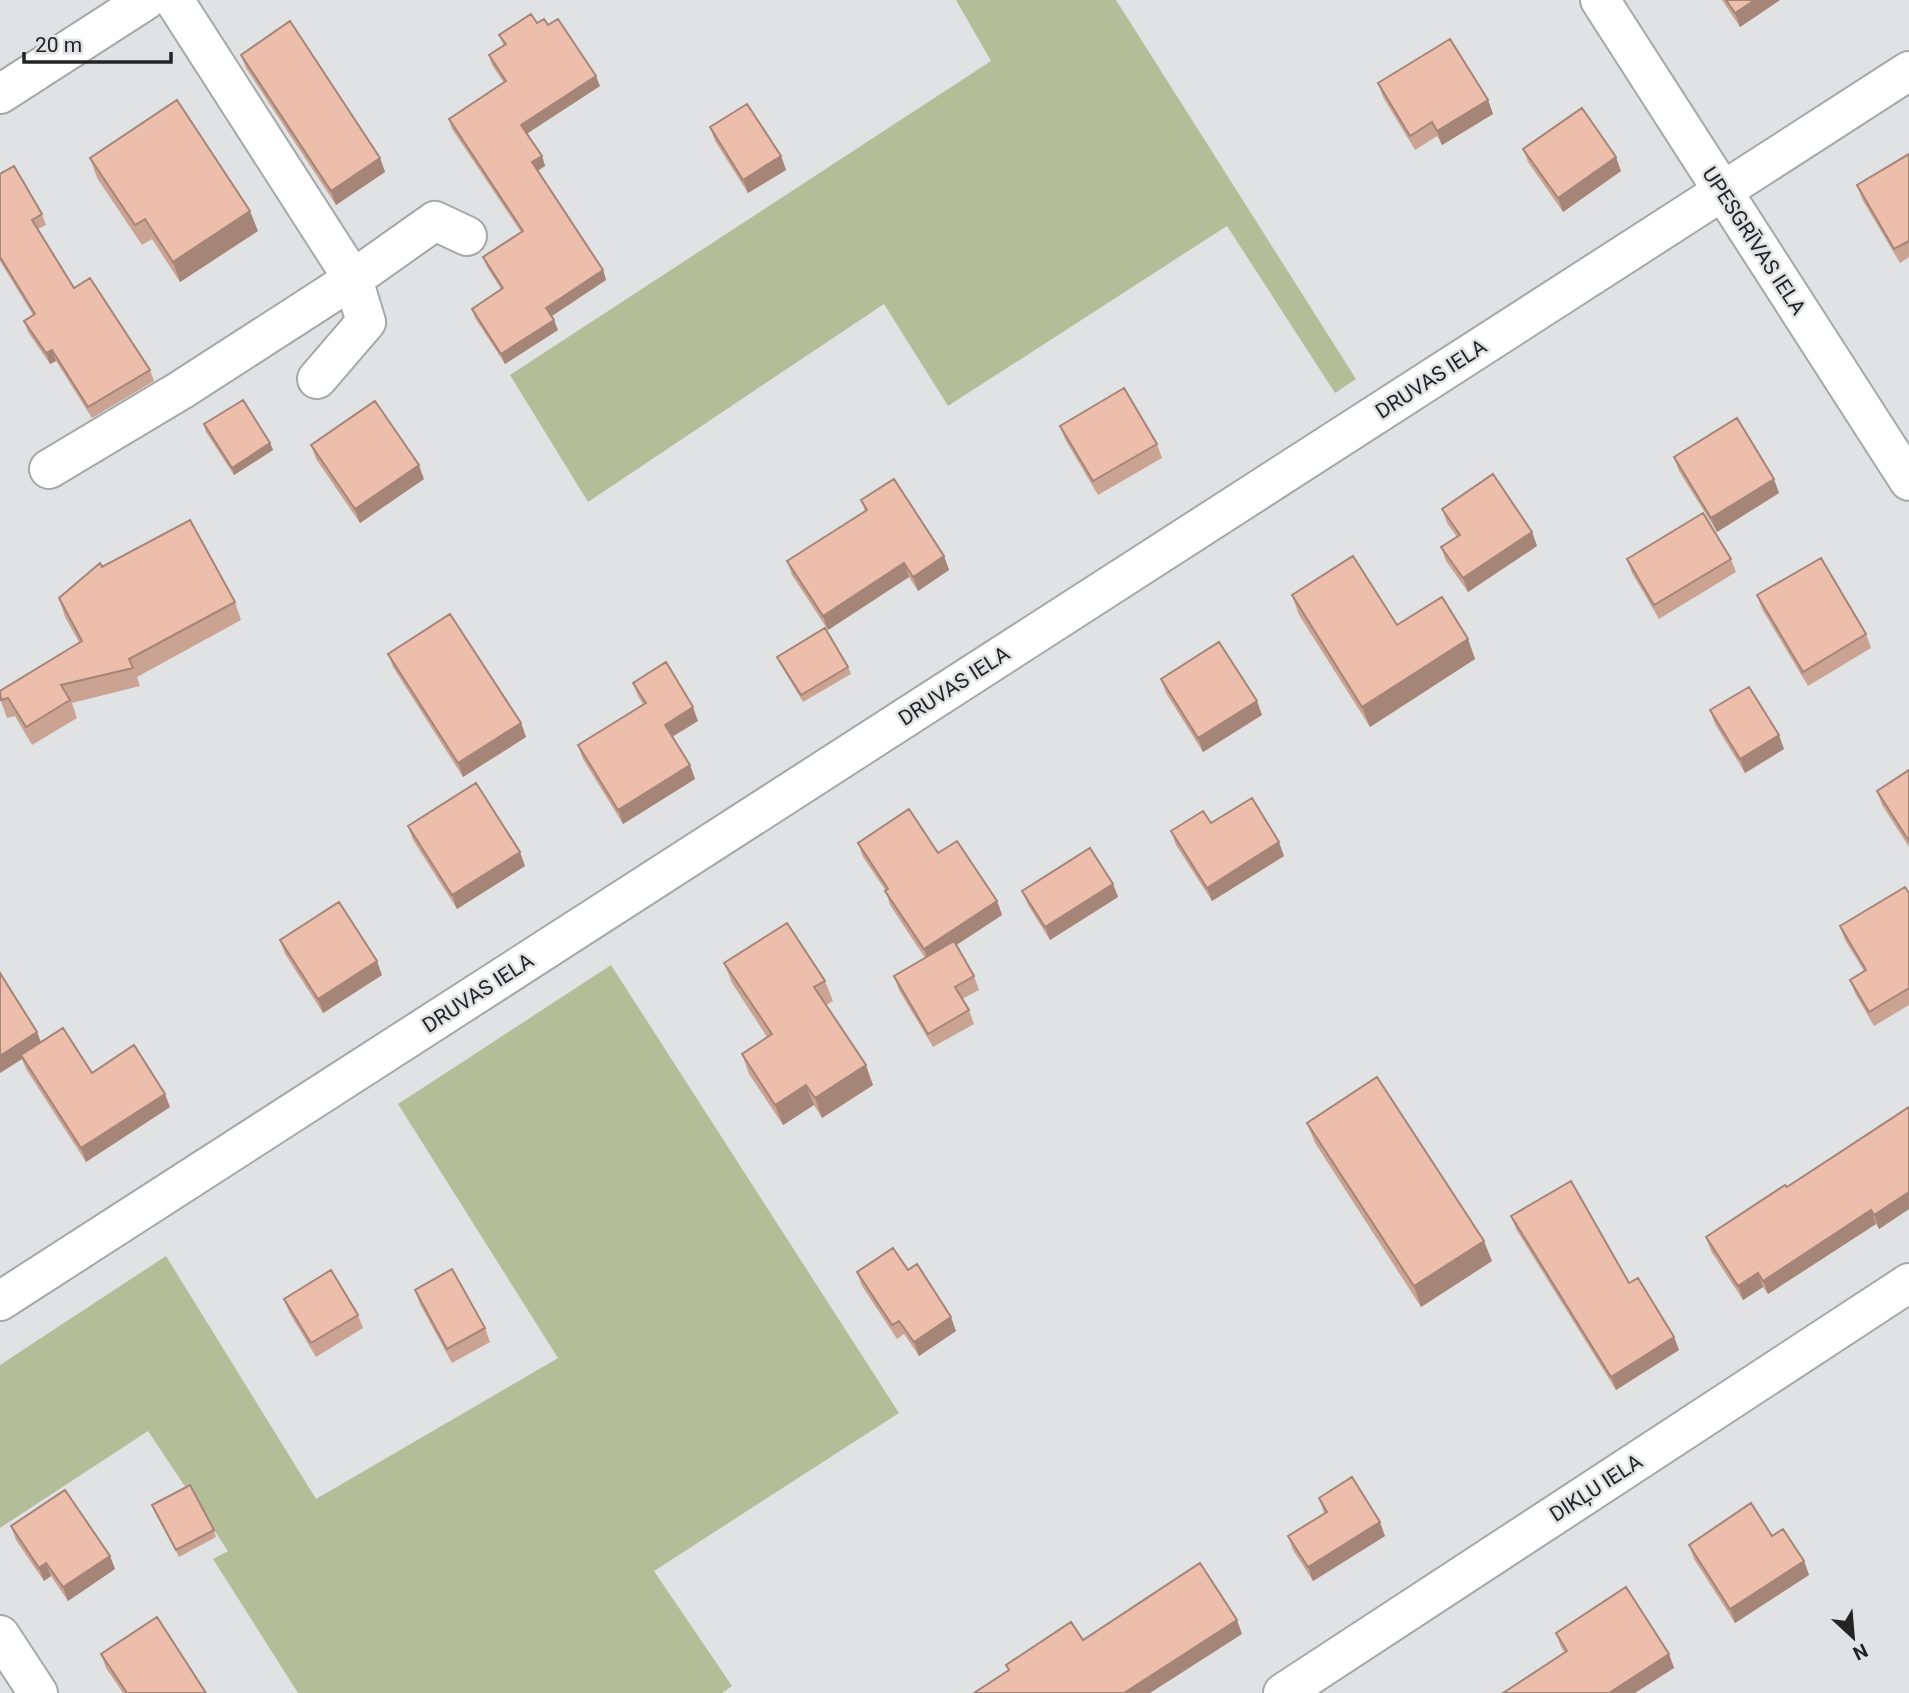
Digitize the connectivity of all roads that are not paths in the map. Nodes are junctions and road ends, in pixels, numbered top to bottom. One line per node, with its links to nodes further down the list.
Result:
1 (146, 0): 5 (street)
2 (174, 0): 8 (street)
3 (1600, 0): 6 (street, UPESGRĪVAS IELA)
4 (1909, 71): 6 (street, DRUVAS IELA)
5 (0, 94)
6 (1723, 191): 11 (street, UPESGRĪVAS IELA); 13 (street, DRUVAS IELA)
7 (467, 236): 8 (street)
8 (353, 279): 9 (street); 10 (street)
9 (317, 379)
10 (49, 469)
11 (1909, 481)
12 (1909, 1283): 16 (street, DIKĻU IELA)
13 (0, 1300)
14 (0, 1635): 15 (street)
15 (38, 1693)
16 (1283, 1693)

